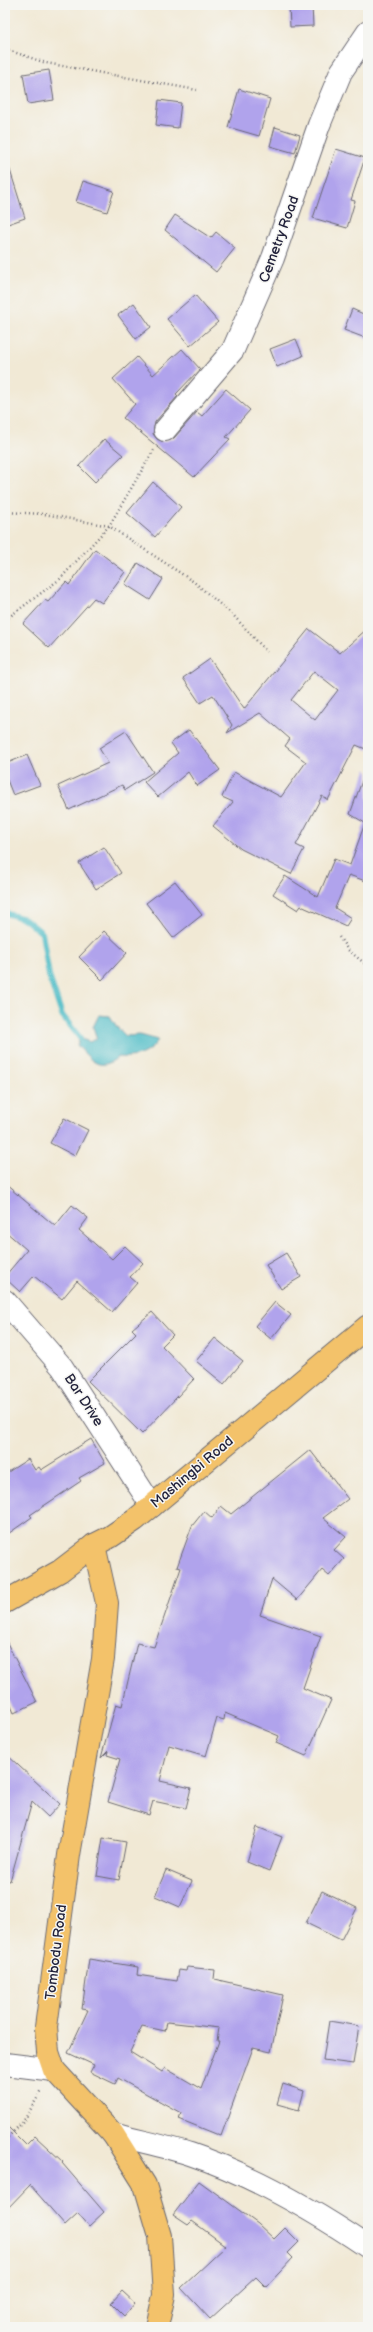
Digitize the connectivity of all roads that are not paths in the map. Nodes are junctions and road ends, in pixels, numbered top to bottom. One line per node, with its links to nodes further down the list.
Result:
1 (368, 32): 2 (street, Cemetry Road)
2 (165, 430)
3 (6, 1302): 5 (street, Bar Drive)
4 (368, 1326): 5 (main road, Mashingbi Road)
5 (152, 1506): 6 (main road, Mashingbi Road)
6 (94, 1545): 7 (main road, Mashingbi Road); 9 (main road, Tombodu Road)
7 (5, 1602)
8 (5, 2064): 9 (street)
9 (54, 2070): 10 (main road, Tombodu Road)
10 (113, 2134): 11 (street); 12 (main road, Tombodu Road)
11 (368, 2247)
12 (157, 2327)

